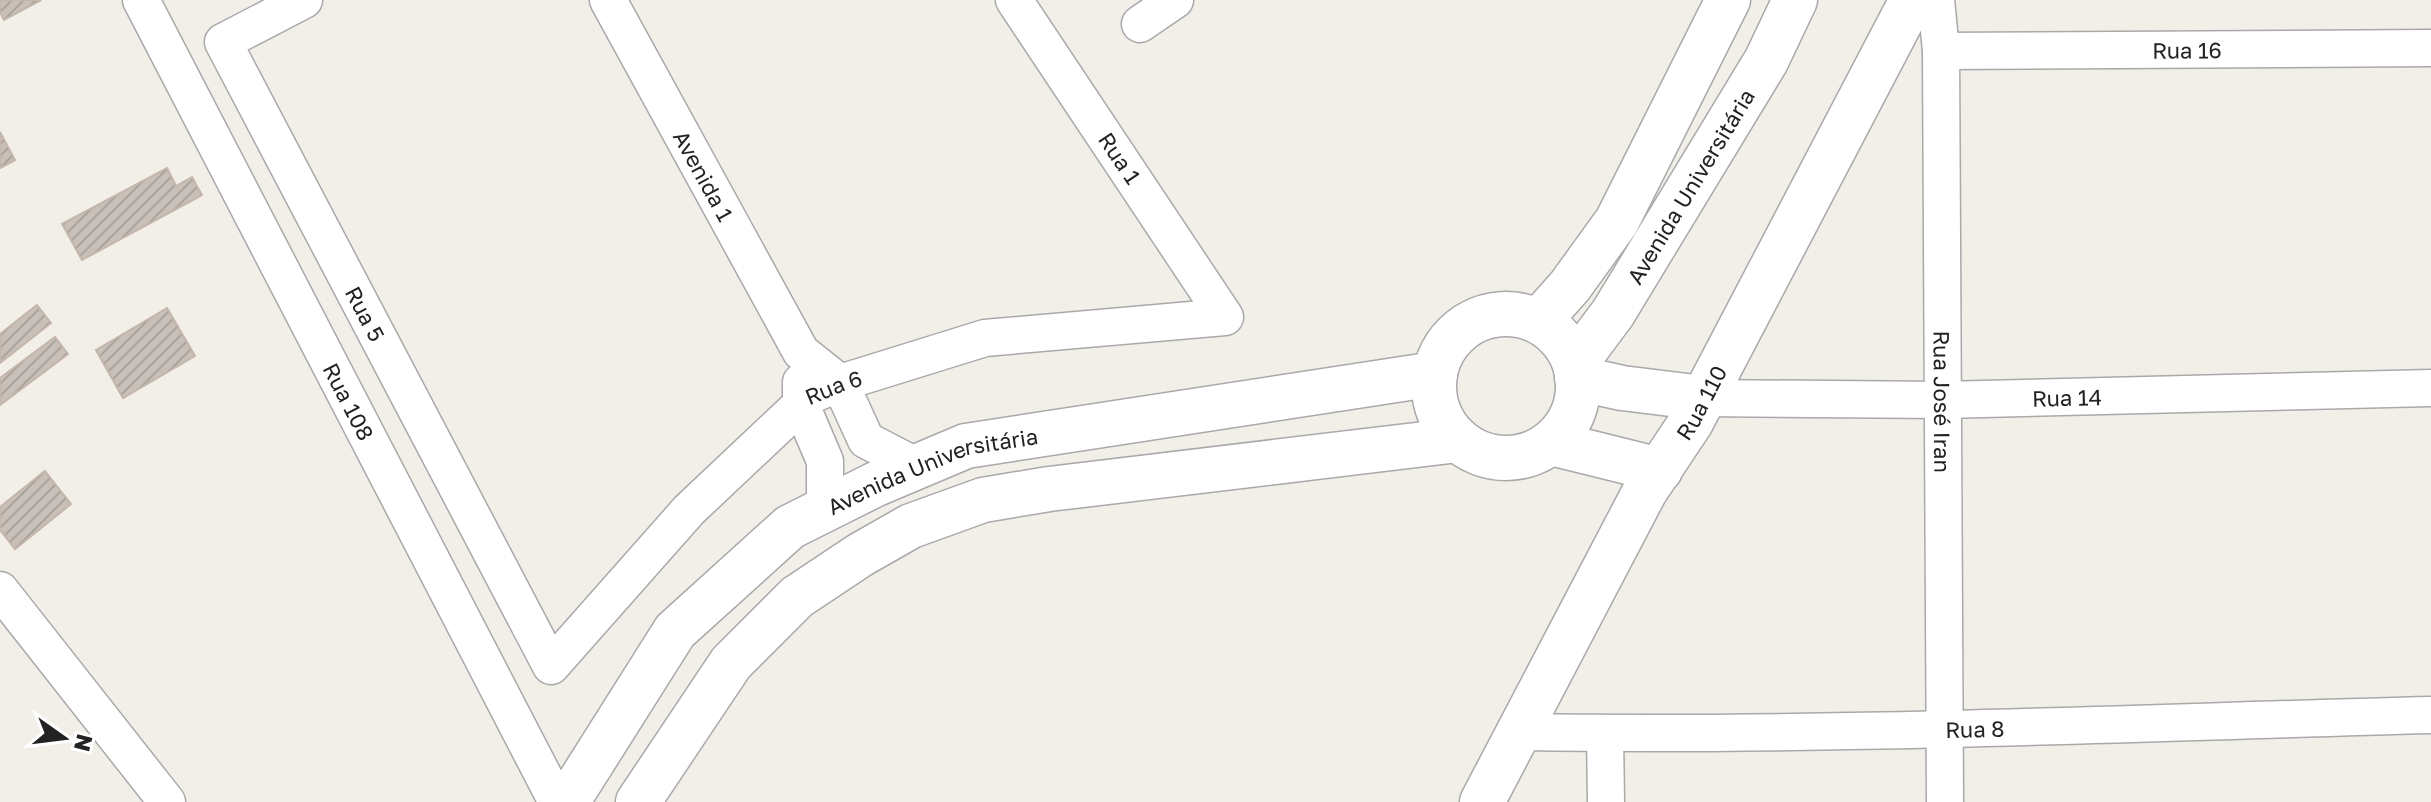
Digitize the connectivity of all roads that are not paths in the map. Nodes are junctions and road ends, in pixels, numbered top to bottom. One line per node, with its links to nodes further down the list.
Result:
1 (141, 0): 37 (street, Rua 108)
2 (304, 0): 31 (street, Rua 5)
3 (608, 0): 17 (street, Avenida 1)
4 (1014, 0): 15 (street, Rua 1)
5 (1175, 0): 10 (street)
6 (1728, 0): 11 (street, Avenida Universitária)
7 (1795, 0): 14 (street, Avenida Universitária)
8 (1912, 0): 22 (street, Rua 110)
9 (1936, 0): 13 (street, Rua José Iran)
10 (1140, 24)
11 (1709, 40): 14 (street); 16 (street, Avenida Universitária)
12 (2431, 48): 13 (street, Rua 16)
13 (1941, 51): 23 (street, Rua José Iran)
14 (1766, 61): 18 (street, Avenida Universitária)
15 (1225, 317): 20 (street, Rua 6)
16 (1539, 321): 18 (street); 19 (street)
17 (801, 352): 20 (street, Avenida 1); 24 (street, Avenida 1)
18 (1576, 371): 22 (street); 26 (street, Avenida Universitária)
19 (1435, 374): 25 (street); 27 (street, Avenida Universitária)
20 (840, 383): 24 (street, Rua 6); 27 (street)
21 (2431, 388): 23 (street, Rua 14)
22 (1703, 398): 23 (street, Rua 14); 28 (street, Rua 110)
23 (1943, 400): 33 (street, Rua José Iran)
24 (801, 405): 29 (street); 31 (street, Rua 6)
25 (1458, 440): 26 (street); 39 (street, Avenida Universitária)
26 (1551, 443): 28 (street)
27 (916, 466): 29 (street, Avenida Universitária)
28 (1660, 470): 34 (street, Rua 110)
29 (825, 510): 38 (street, Avenida Universitária)
30 (0, 590): 36 (street)
31 (551, 666)
32 (2431, 715): 33 (street, Rua 8)
33 (1945, 727): 35 (street, Rua 8); 42 (street, Rua José Iran)
34 (1517, 732): 35 (street, Rua 8); 40 (street, Rua 110)
35 (1605, 734): 41 (street)
36 (167, 802)
37 (557, 802)
38 (567, 802)
39 (638, 802)
40 (1482, 802)
41 (1606, 802)
42 (1945, 802)

